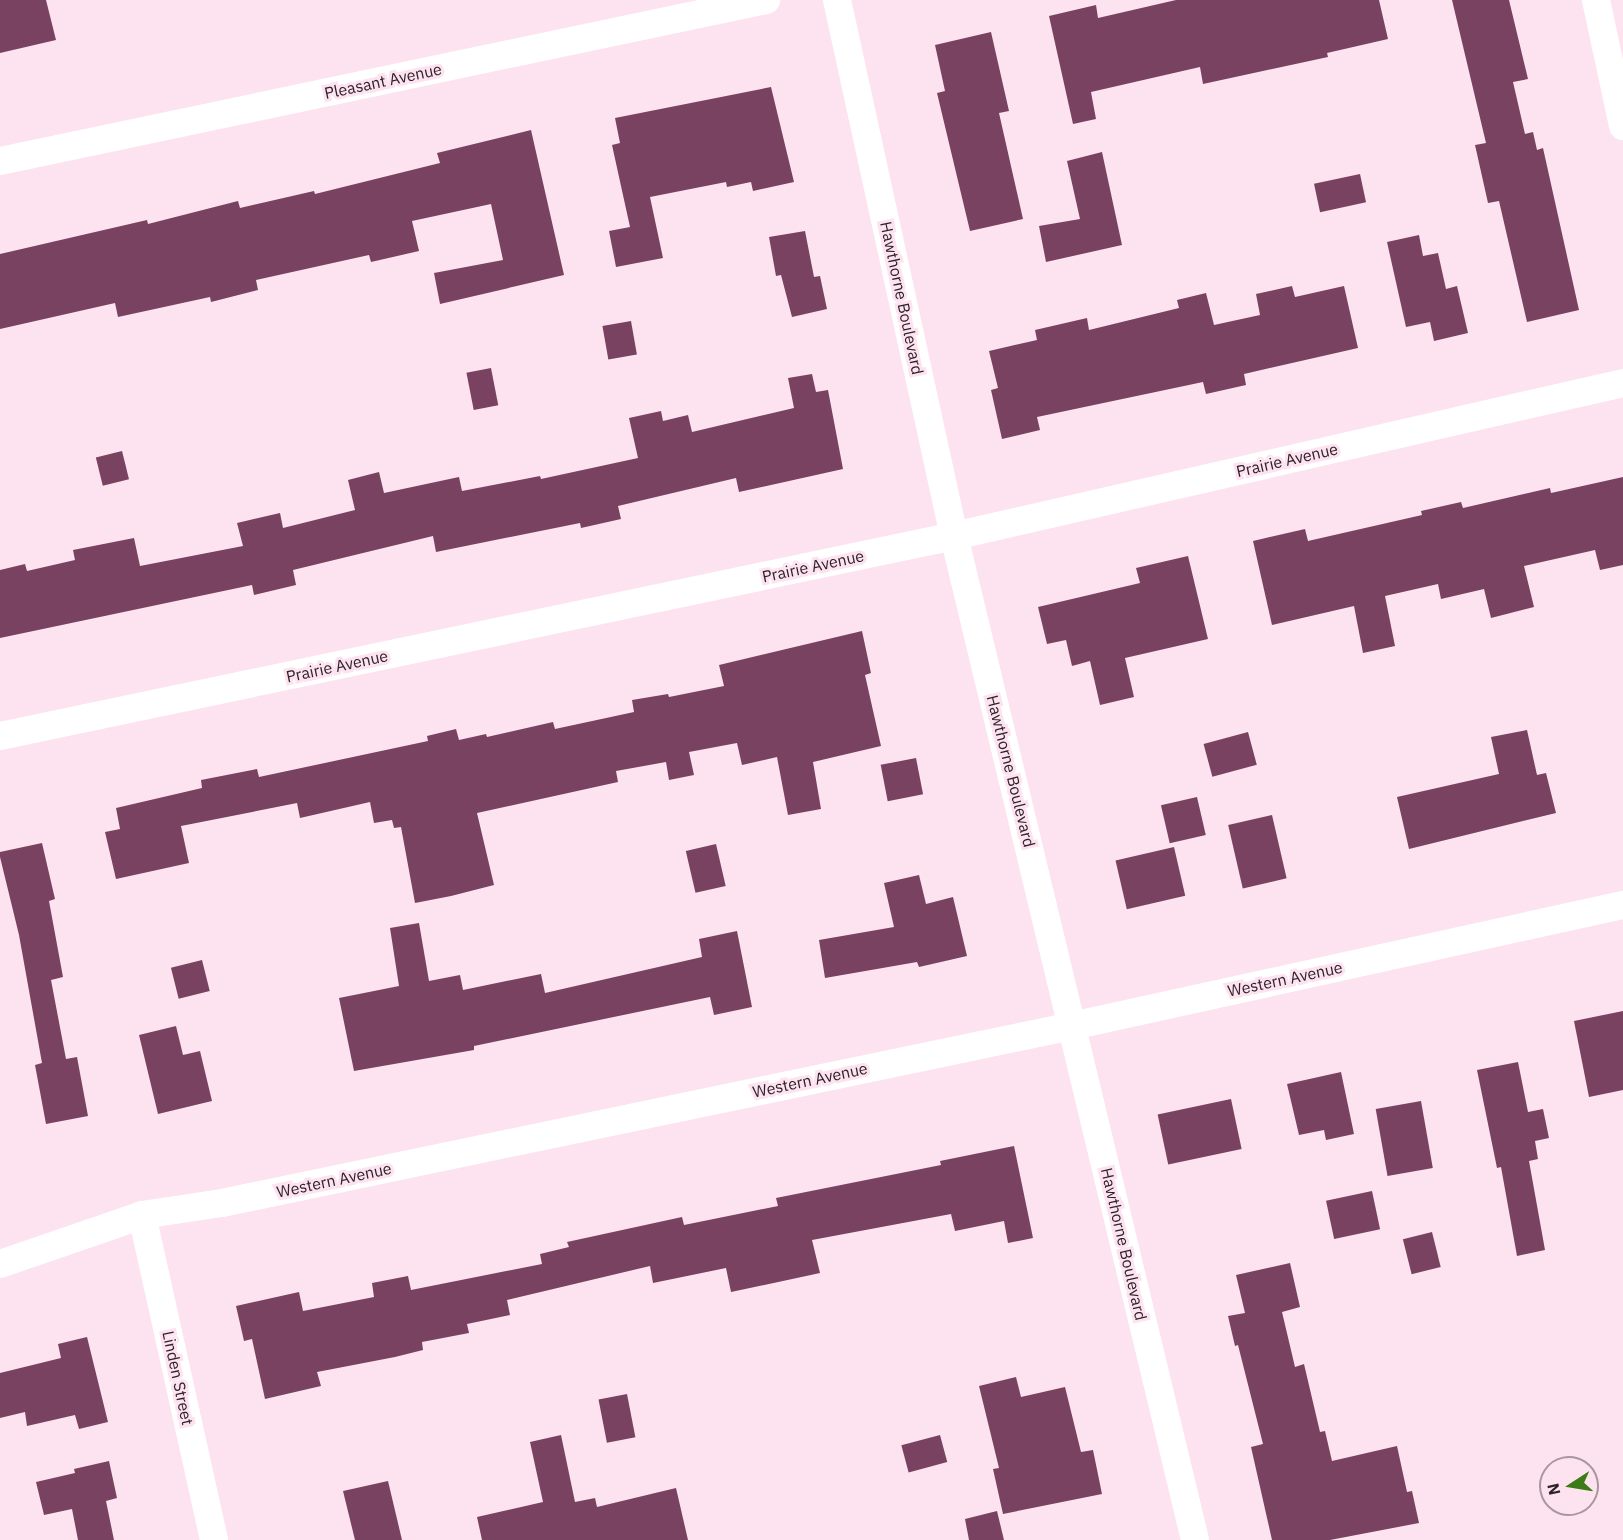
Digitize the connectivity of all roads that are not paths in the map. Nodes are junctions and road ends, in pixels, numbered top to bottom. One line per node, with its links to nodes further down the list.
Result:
1 (766, 0): 5 (street, Pleasant Avenue)
2 (837, 0): 7 (street, Hawthorne Boulevard)
3 (1596, 0): 4 (street)
4 (1623, 126)
5 (0, 162)
6 (1623, 383): 7 (street, Prairie Avenue)
7 (954, 536): 8 (street, Prairie Avenue); 10 (street, Hawthorne Boulevard)
8 (0, 736)
9 (1623, 905): 10 (street, Western Avenue)
10 (1072, 1026): 11 (street, Western Avenue); 14 (street, Hawthorne Boulevard)
11 (142, 1215): 12 (street, Western Avenue); 13 (street, Linden Street)
12 (0, 1261)
13 (214, 1540)
14 (1195, 1540)

